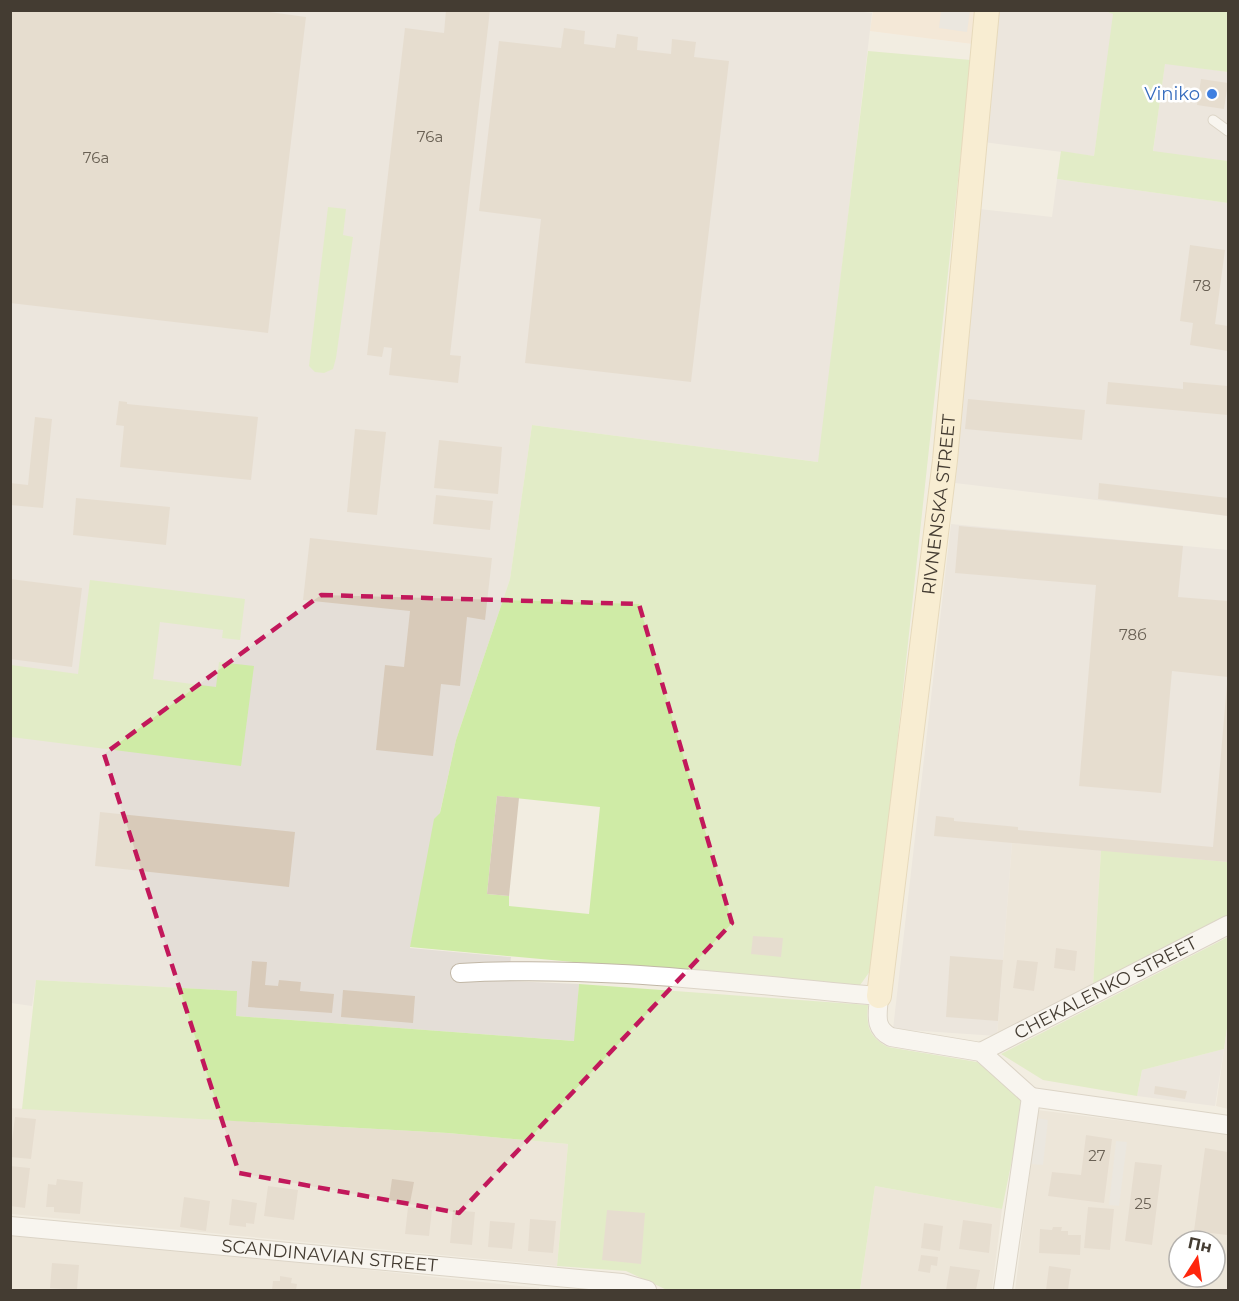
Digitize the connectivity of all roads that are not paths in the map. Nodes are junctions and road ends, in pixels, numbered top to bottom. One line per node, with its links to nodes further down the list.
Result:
1 (987, 10): 6 (street, RIVNENSKA STREET)
2 (1213, 120): 3 (lane)
3 (1228, 132)
4 (1228, 925): 7 (street, CHEKALENKO STREET)
5 (460, 973): 6 (street)
6 (879, 996): 7 (street)
7 (981, 1052): 8 (street)
8 (1031, 1097): 9 (street); 12 (street)
9 (1228, 1125)
10 (10, 1226): 11 (street, SCANDINAVIAN STREET)
11 (646, 1290)
12 (1004, 1290)

